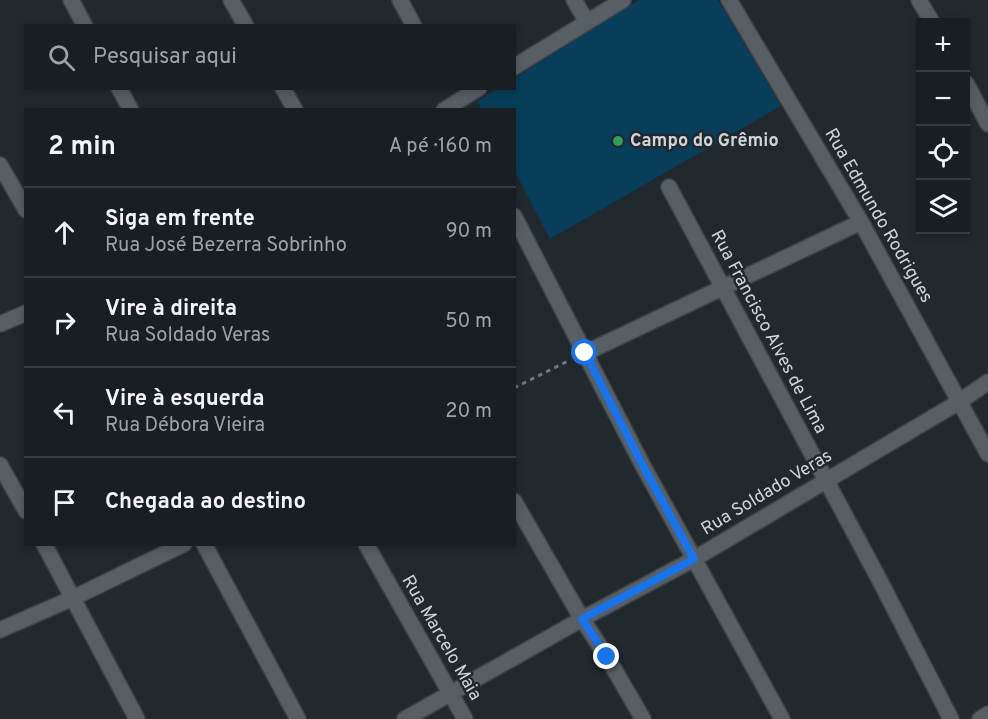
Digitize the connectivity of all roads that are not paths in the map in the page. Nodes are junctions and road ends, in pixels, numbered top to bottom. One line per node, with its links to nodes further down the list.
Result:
1 (71, 0): 10 (street)
2 (231, 0): 11 (street)
3 (400, 0): 12 (street)
4 (574, 0): 9 (street)
5 (623, 0): 9 (street)
6 (729, 0): 27 (street, Rua Edmundo Rodrigues)
7 (920, 0): 8 (street)
8 (930, 18)
9 (587, 22): 13 (street)
10 (84, 24)
11 (245, 24)
12 (413, 24)
13 (516, 66)
14 (120, 90): 20 (street)
15 (284, 90): 21 (street)
16 (449, 90): 19 (street)
17 (476, 90): 19 (street)
18 (970, 90): 22 (street)
19 (453, 107)
20 (130, 108)
21 (294, 108)
22 (988, 124)
23 (0, 165): 25 (street)
24 (669, 187): 28 (street, Rua Francisco Alves de Lima)
25 (24, 207)
26 (516, 220): 31 (street)
27 (861, 222): 28 (street); 33 (street, Rua Edmundo Rodrigues)
28 (723, 287): 31 (street); 36 (street, Rua Francisco Alves de Lima)
29 (24, 314): 30 (street)
30 (0, 324)
31 (585, 353): 43 (street)
32 (988, 382): 33 (street, Rua Soldado Veras)
33 (959, 402): 34 (street, Rua Edmundo Rodrigues); 36 (street, Rua Soldado Veras)
34 (988, 454)
35 (0, 465): 38 (street)
36 (825, 481): 43 (street, Rua Soldado Veras); 55 (street, Rua Francisco Alves de Lima)
37 (516, 504): 45 (street)
38 (24, 507)
39 (45, 546): 44 (street)
40 (180, 546): 44 (street)
41 (205, 546): 50 (street)
42 (367, 546): 47 (street, Rua Marcelo Maia)
43 (694, 559): 45 (street, Rua Soldado Veras); 54 (street)
44 (74, 598): 46 (street); 49 (street)
45 (582, 619): 47 (street, Rua Soldado Veras); 53 (street)
46 (0, 630)
47 (450, 692): 51 (street, Rua Soldado Veras); 52 (street, Rua Marcelo Maia)
48 (988, 714): 56 (street)
49 (137, 719)
50 (298, 719)
51 (405, 719)
52 (465, 719)
53 (643, 719)
54 (782, 719)
55 (951, 719)
56 (980, 719)

